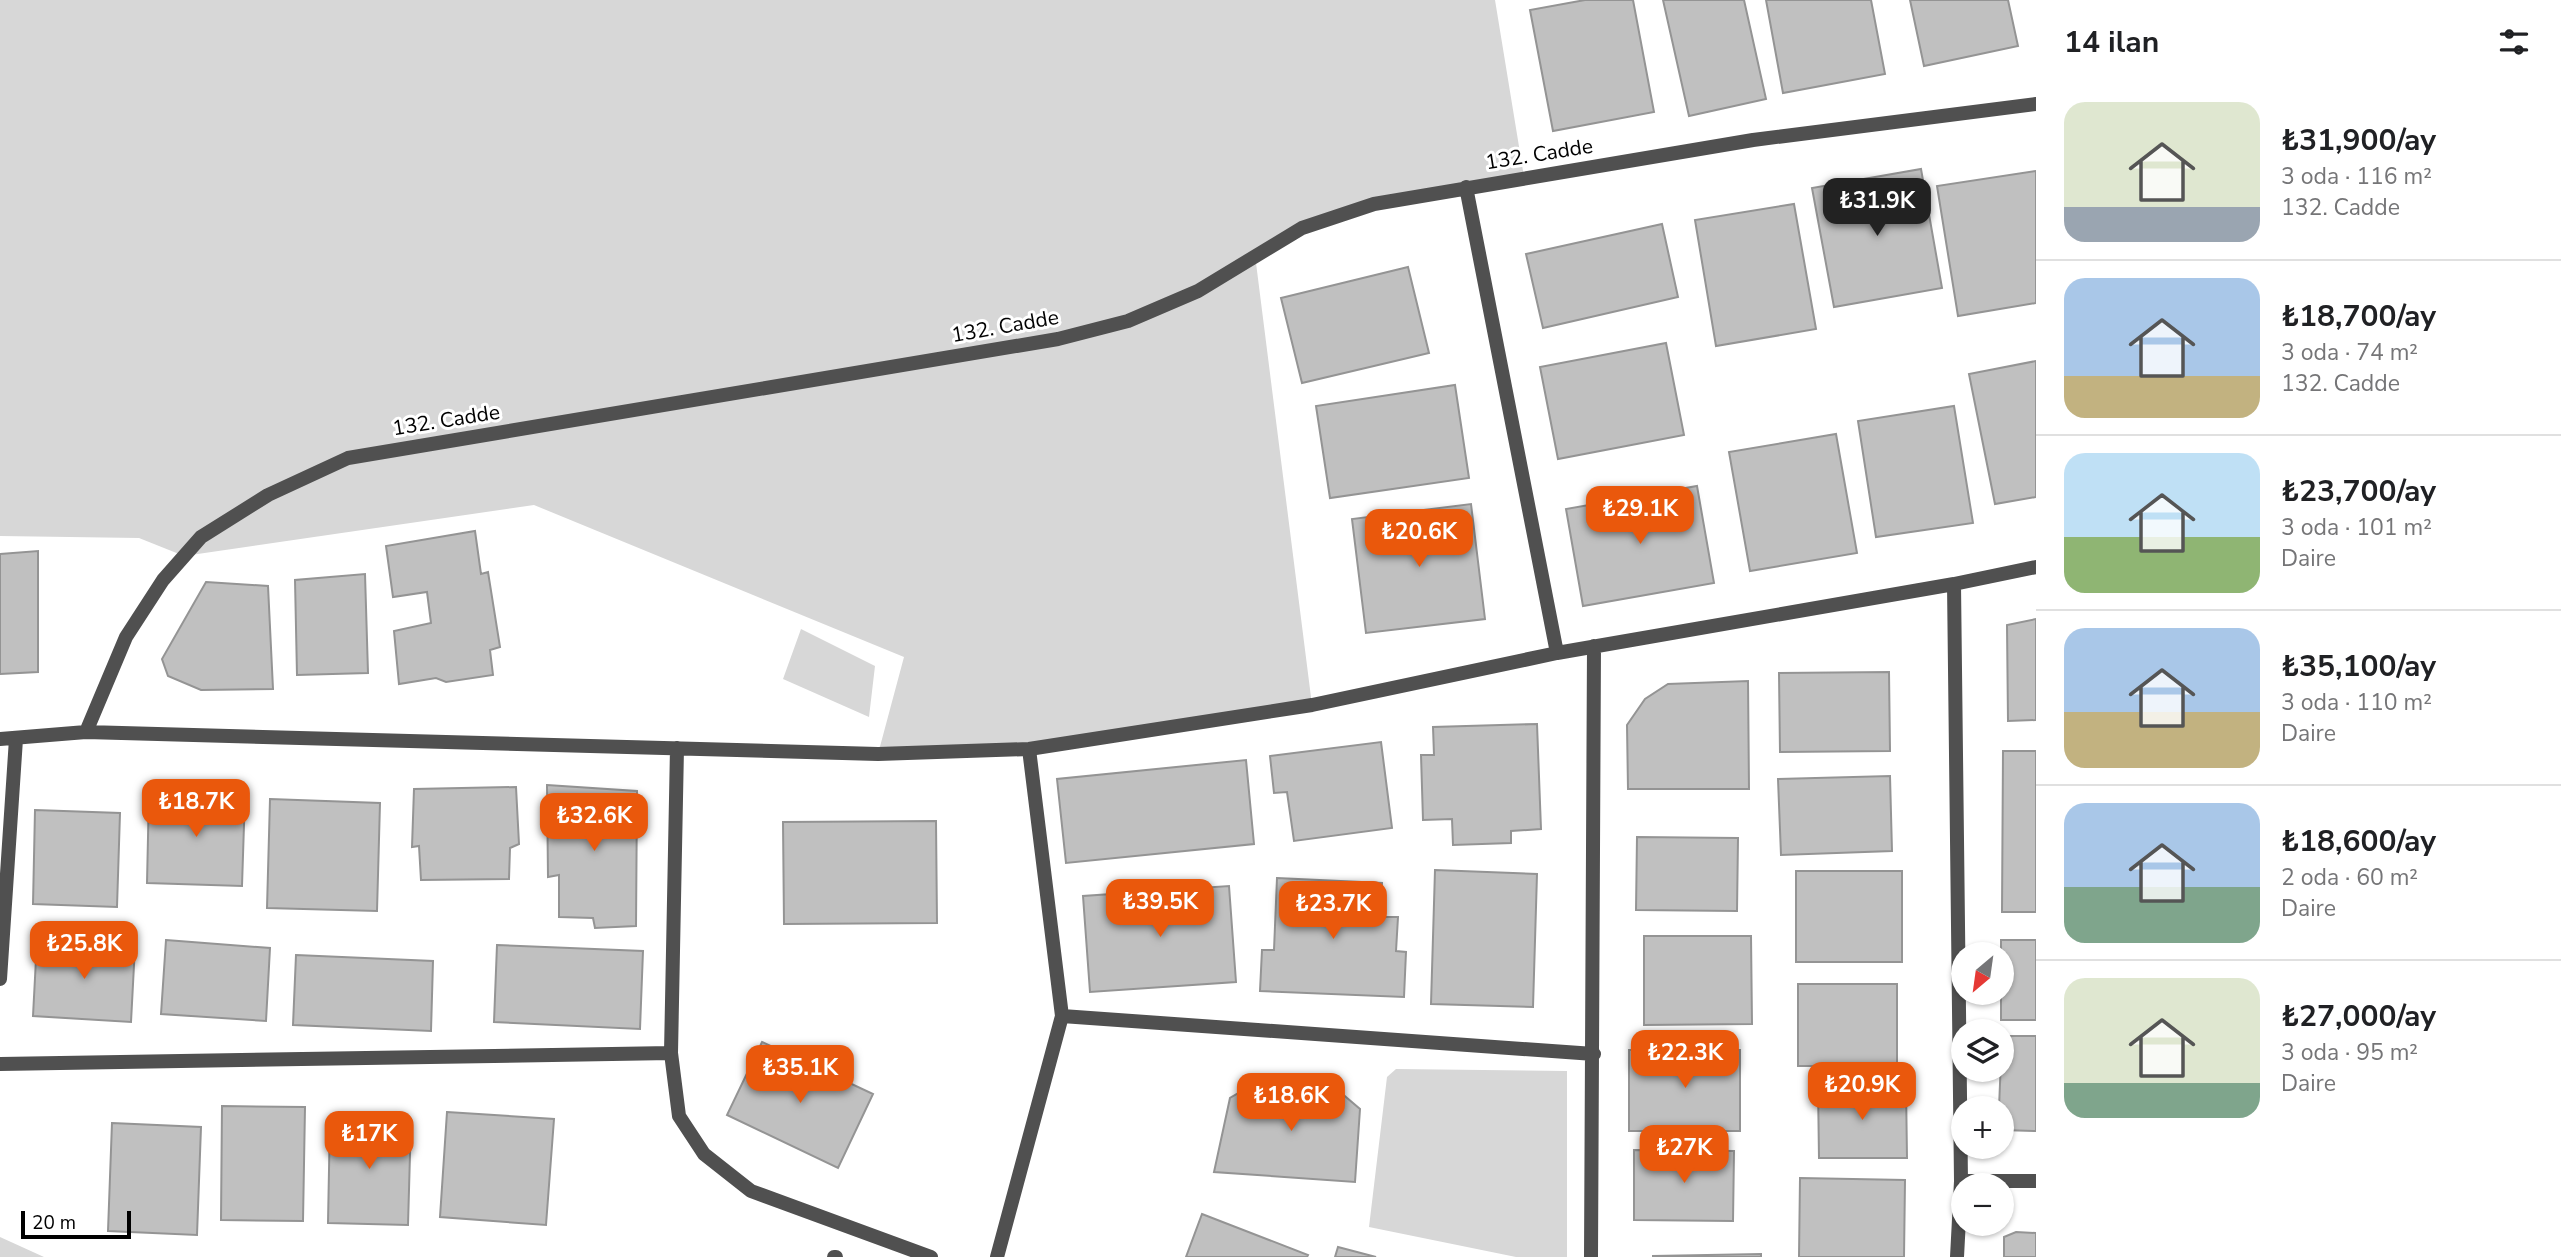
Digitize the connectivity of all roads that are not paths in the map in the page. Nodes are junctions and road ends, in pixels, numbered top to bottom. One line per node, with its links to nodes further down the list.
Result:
1 (2036, 104): 2 (street, 132. Cadde)
2 (1466, 187): 6 (street); 7 (street, 132. Cadde)
3 (2036, 567): 4 (street)
4 (1954, 584): 5 (street); 17 (street)
5 (1594, 646): 6 (street); 15 (street)
6 (1557, 653): 11 (street)
7 (86, 732): 9 (street); 10 (street)
8 (0, 739): 9 (street)
9 (16, 739): 12 (street)
10 (677, 748): 11 (street); 14 (street)
11 (1029, 749): 13 (street)
12 (0, 979)
13 (1062, 1016): 15 (street); 22 (street)
14 (671, 1053): 16 (street); 21 (street)
15 (1594, 1054): 23 (street)
16 (0, 1064)
17 (1961, 1173)
18 (2014, 1181): 19 (street)
19 (2036, 1181)
20 (1958, 1236): 24 (street)
21 (931, 1257)
22 (997, 1257)
23 (1591, 1257)
24 (1957, 1257)

